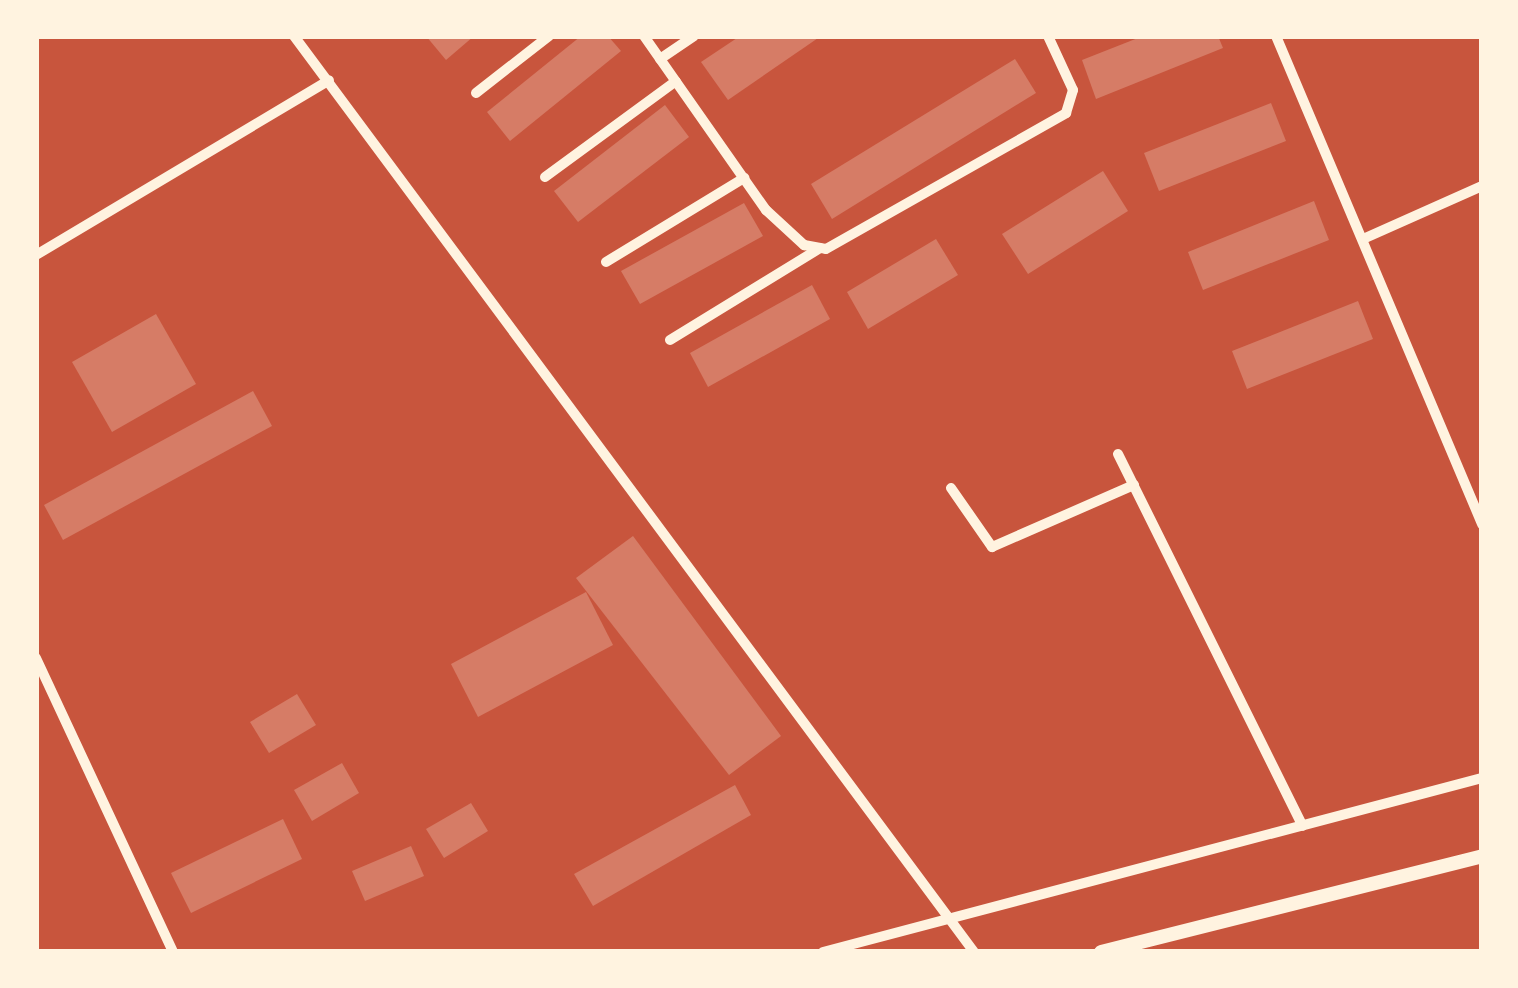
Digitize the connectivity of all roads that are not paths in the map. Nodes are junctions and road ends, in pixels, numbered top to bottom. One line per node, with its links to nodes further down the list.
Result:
1 (294, 36): 8 (street)
2 (548, 36): 10 (street)
3 (644, 36): 7 (street)
4 (694, 36): 7 (street)
5 (1048, 36): 15 (street)
6 (1276, 36): 14 (street)
7 (660, 59): 9 (street)
8 (329, 80): 16 (street); 27 (street)
9 (676, 81): 11 (street); 12 (street)
10 (476, 93)
11 (545, 177)
12 (743, 178): 15 (street); 17 (street)
13 (1482, 186): 14 (street)
14 (1363, 239): 22 (street)
15 (820, 248): 18 (street)
16 (36, 255)
17 (606, 262)
18 (670, 340)
19 (1118, 454): 20 (street)
20 (1134, 484): 21 (street); 25 (street)
21 (951, 488)
22 (1482, 524)
23 (36, 658): 28 (street)
24 (1482, 778): 25 (street)
25 (1304, 826): 27 (street)
26 (1482, 856): 31 (street)
27 (950, 920): 29 (street); 30 (street)
28 (173, 952)
29 (823, 952)
30 (974, 952)
31 (1101, 952)

